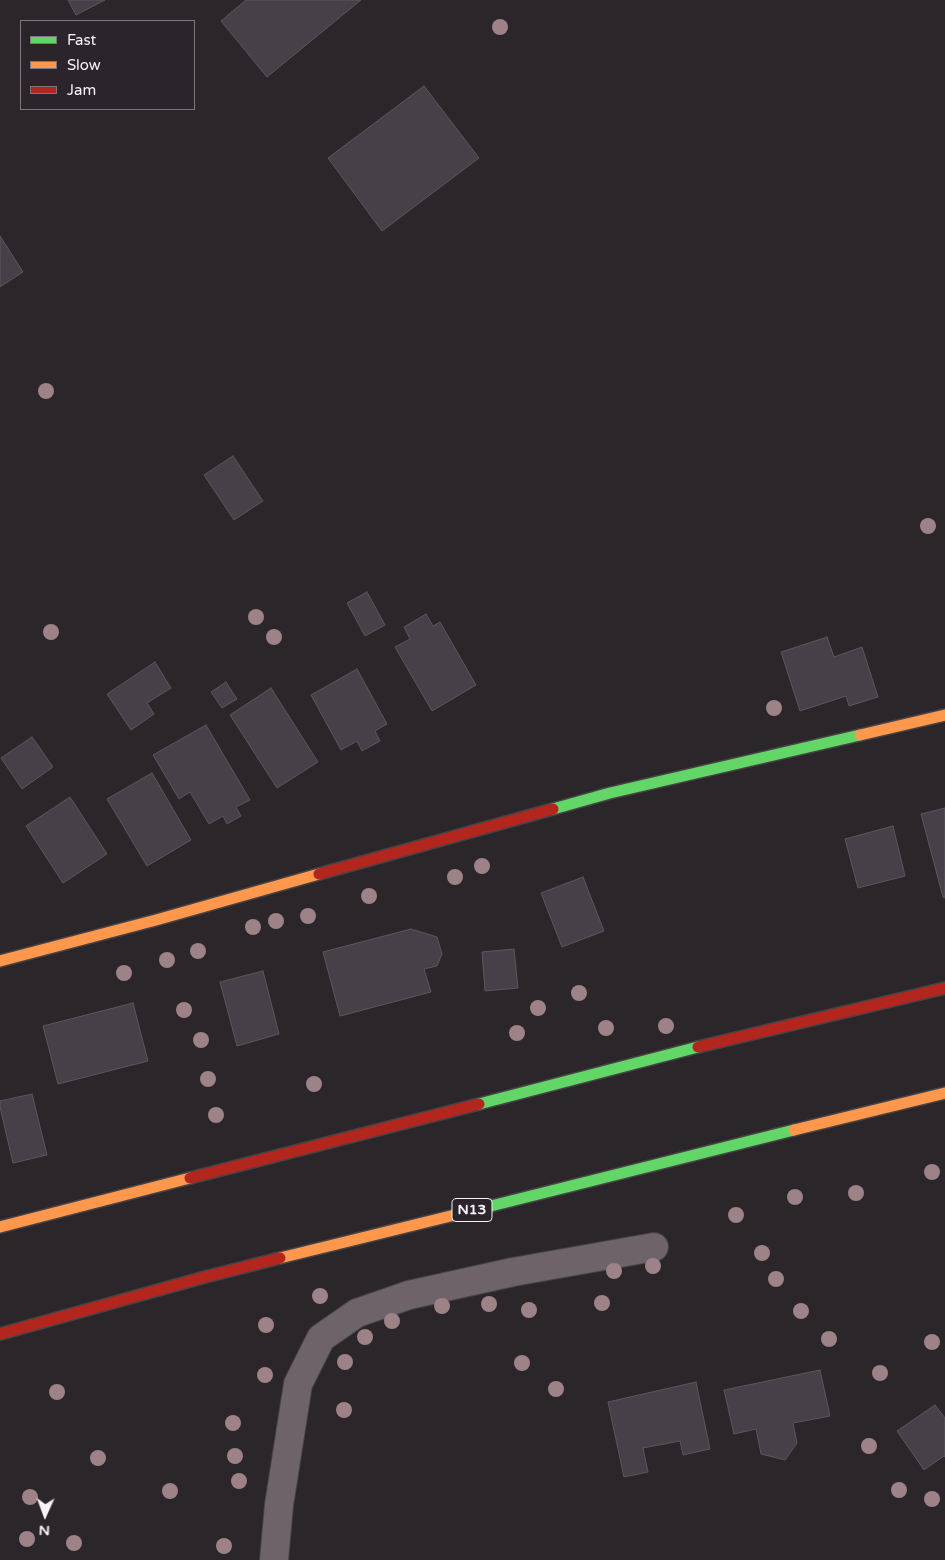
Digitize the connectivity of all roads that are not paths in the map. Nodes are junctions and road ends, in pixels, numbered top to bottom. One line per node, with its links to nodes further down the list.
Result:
1 (945, 715): 2 (main road)
2 (0, 962)
3 (945, 988): 5 (main road)
4 (945, 1093): 7 (main road, N13)
5 (0, 1227)
6 (654, 1247): 8 (street)
7 (0, 1334)
8 (274, 1560)

